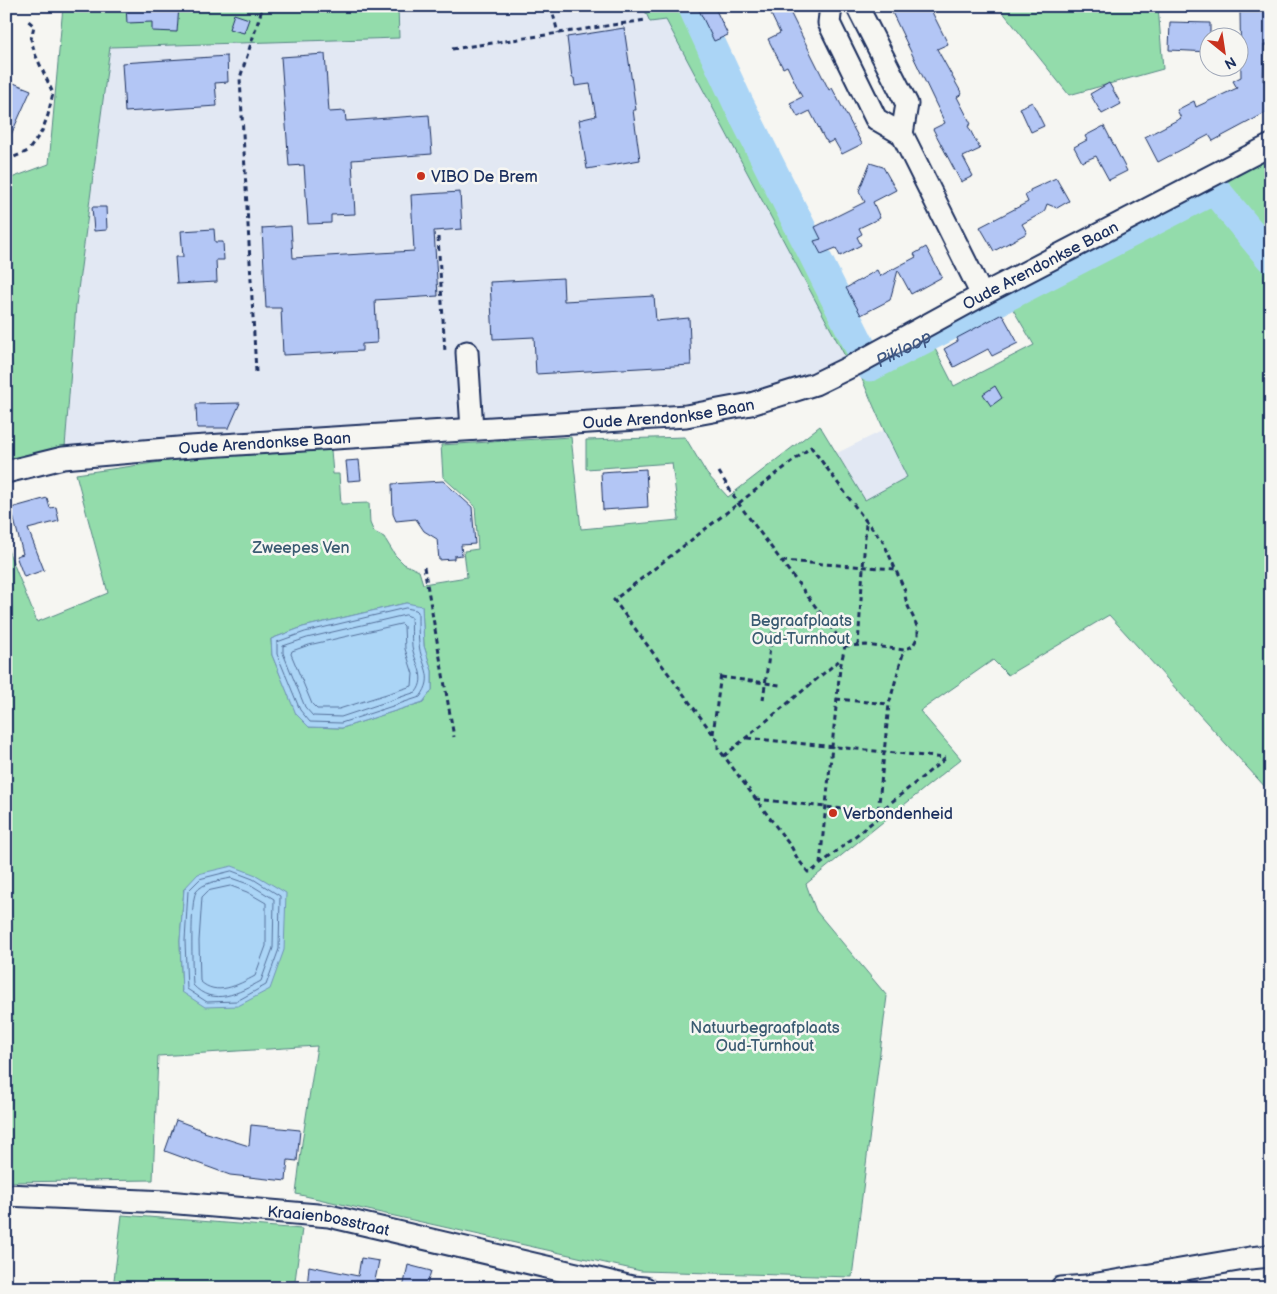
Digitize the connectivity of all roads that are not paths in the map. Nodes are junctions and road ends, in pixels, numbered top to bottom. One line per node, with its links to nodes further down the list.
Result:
1 (830, 6): 3 (street)
2 (858, 6): 3 (street)
3 (902, 134): 5 (street)
4 (1271, 145): 5 (street, Oude Arendonkse Baan)
5 (982, 295): 7 (street, Oude Arendonkse Baan)
6 (467, 352): 7 (street)
7 (472, 429): 8 (street, Oude Arendonkse Baan)
8 (6, 472)
9 (6, 1195): 11 (street, Kraaienbosstraat)
10 (1271, 1256): 12 (street)
11 (645, 1288)
12 (1061, 1288)

